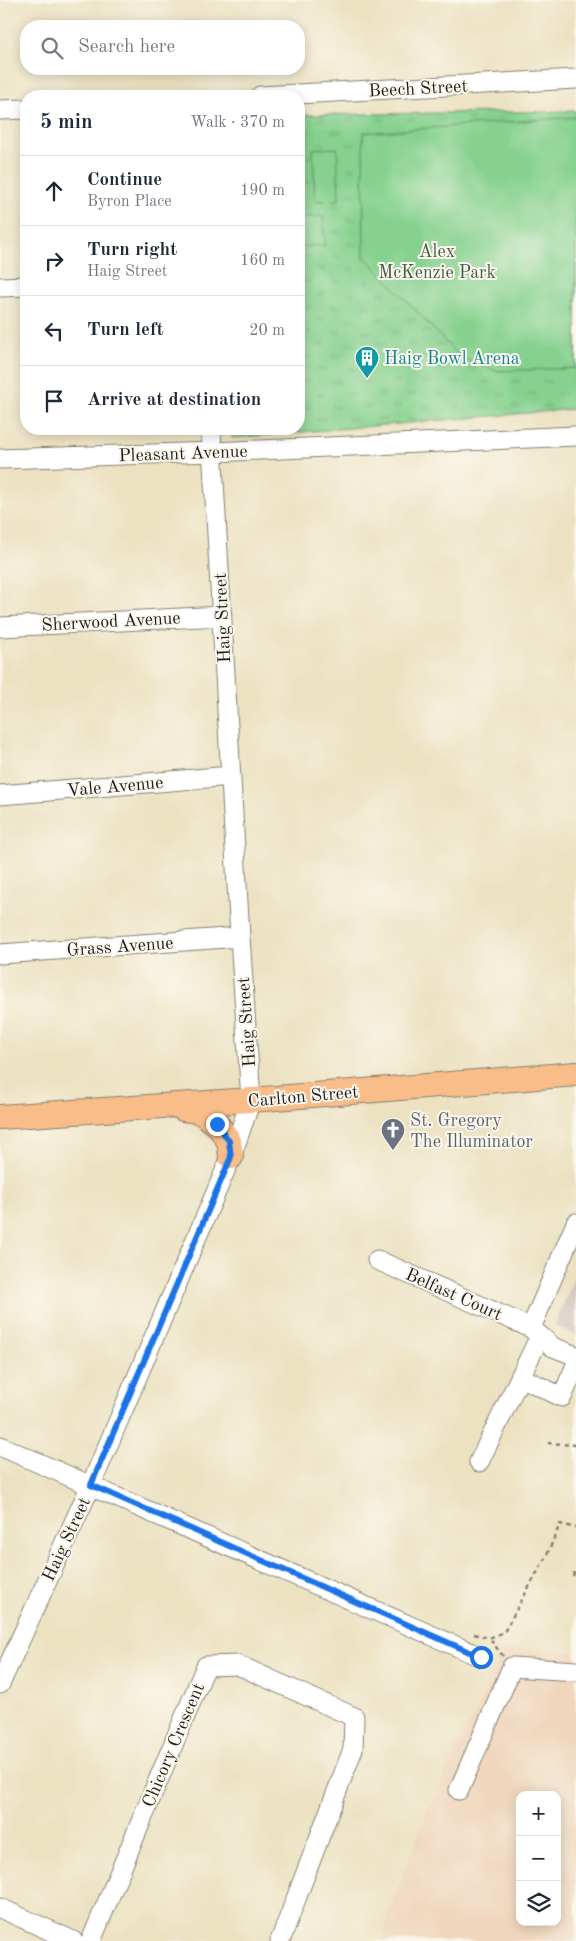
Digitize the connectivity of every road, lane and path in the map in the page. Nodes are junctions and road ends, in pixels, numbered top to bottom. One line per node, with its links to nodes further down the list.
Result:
1 (576, 79): 2 (street, Beech Street)
2 (305, 94)
3 (20, 109): 4 (street)
4 (0, 110)
5 (20, 286): 6 (street)
6 (0, 287)
7 (211, 435): 9 (street, Haig Street)
8 (576, 436): 9 (street, Pleasant Avenue)
9 (212, 452): 10 (street, Pleasant Avenue); 11 (street, Haig Street)
10 (0, 459)
11 (222, 616): 12 (street, Sherwood Avenue); 13 (street, Haig Street)
12 (0, 627)
13 (231, 776): 14 (street, Vale Avenue); 15 (street, Haig Street)
14 (0, 795)
15 (240, 937): 16 (street, Grass Avenue); 18 (street, Haig Street)
16 (0, 954)
17 (576, 1074): 18 (main road, Carlton Street)
18 (251, 1100): 19 (main road, Carlton Street); 21 (street, Haig Street)
19 (166, 1106): 20 (main road, Carlton Street); 21 (main road)
20 (0, 1117)
21 (231, 1157): 32 (street, Haig Street)
22 (576, 1223): 24 (street)
23 (377, 1260): 24 (street, Belfast Court)
24 (536, 1332): 25 (street, Belfast Court); 27 (street)
25 (576, 1356)
26 (576, 1365): 27 (street)
27 (520, 1377): 31 (street)
28 (548, 1443): 29 (path)
29 (576, 1445)
30 (0, 1446): 32 (street)
31 (479, 1462)
32 (91, 1485): 36 (street); 39 (street, Haig Street)
33 (576, 1528): 37 (path)
34 (576, 1568): 35 (path)
35 (572, 1576)
36 (481, 1657)
37 (512, 1667): 38 (street); 40 (street)
38 (576, 1671)
39 (0, 1684)
40 (459, 1790)
41 (0, 1908): 42 (street)
42 (73, 1941)
43 (90, 1941): 44 (street, Chicory Crescent)
44 (280, 1941)

